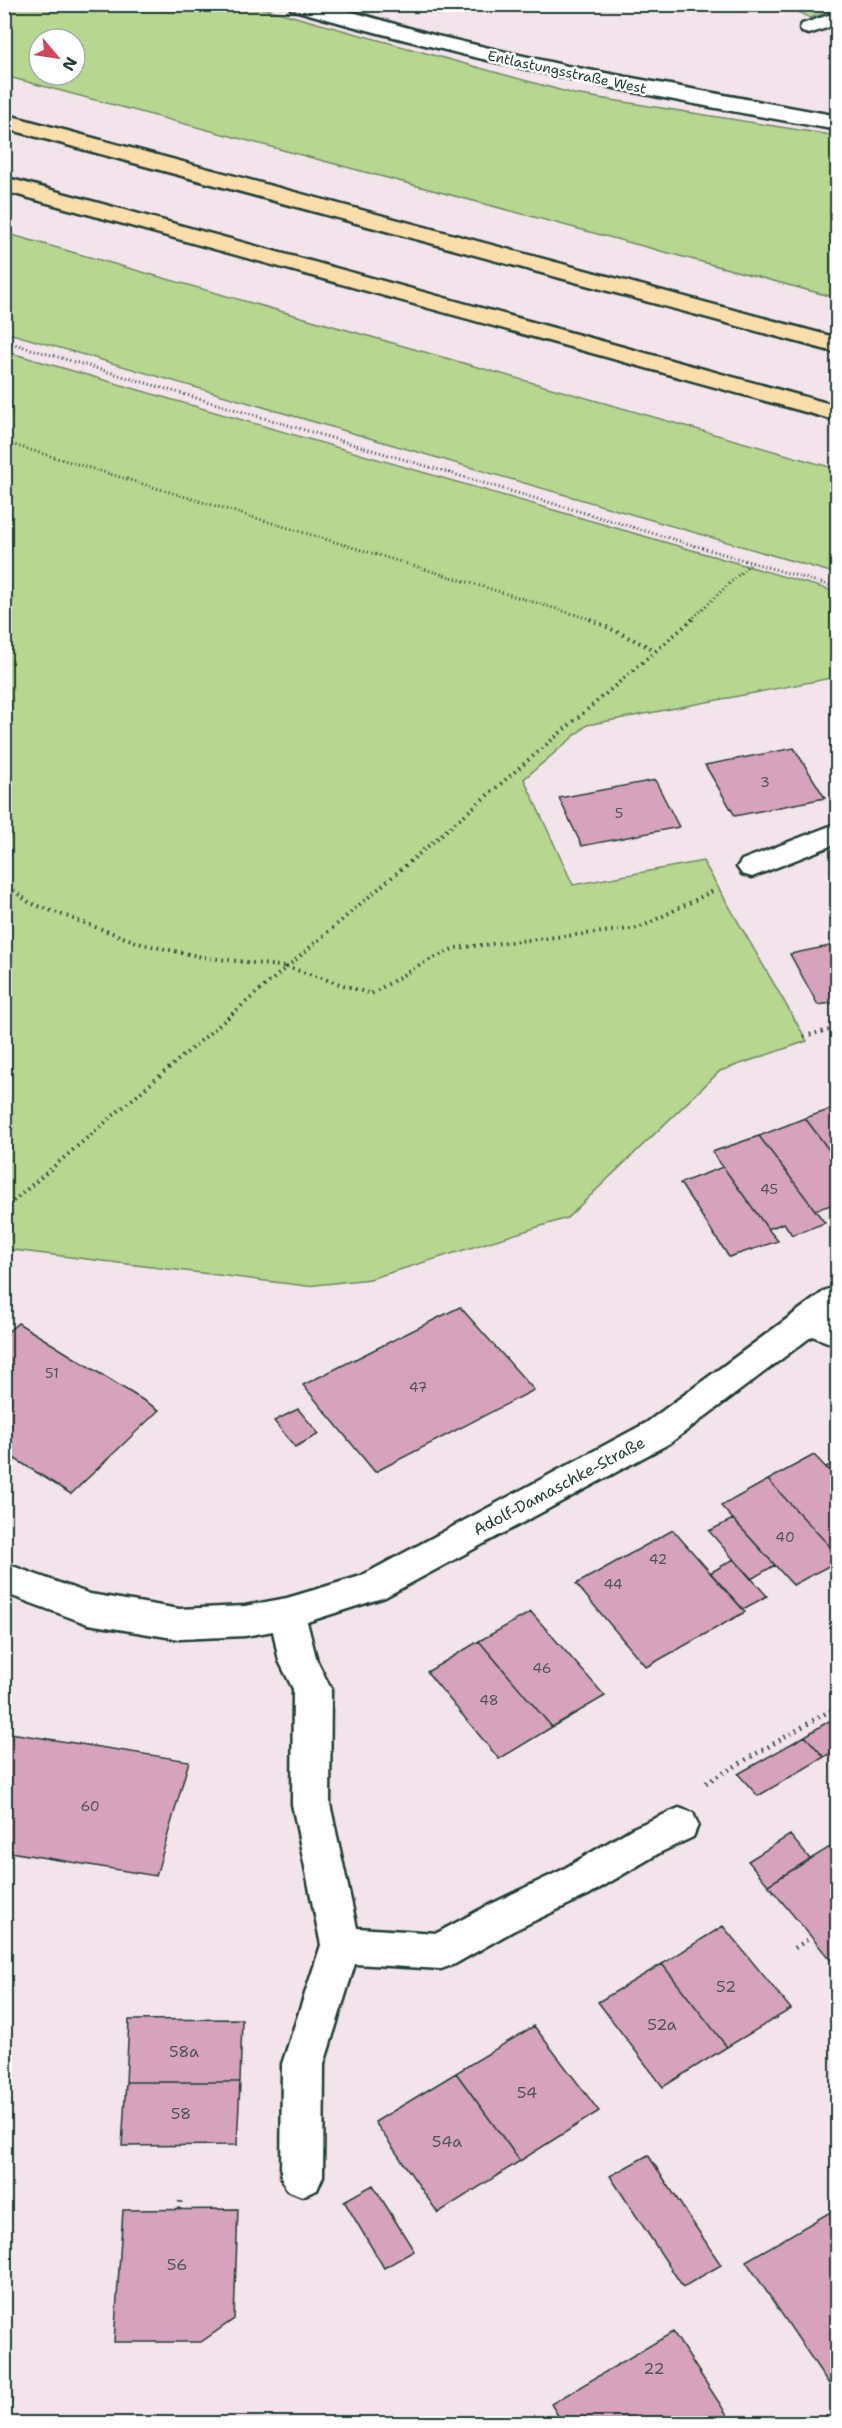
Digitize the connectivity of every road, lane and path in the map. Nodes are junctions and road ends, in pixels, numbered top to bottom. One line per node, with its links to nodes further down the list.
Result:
1 (299, 4): 5 (street, Entlastungsstraße West)
2 (822, 23): 3 (lane)
3 (837, 33)
4 (4, 121): 8 (highway)
5 (837, 123)
6 (4, 184): 9 (highway)
7 (4, 341): 11 (path)
8 (837, 346)
9 (837, 414)
10 (4, 442): 13 (path)
11 (752, 562): 12 (path); 13 (path)
12 (837, 588)
13 (655, 650): 17 (path)
14 (837, 832): 15 (street)
15 (752, 867): 17 (path)
16 (4, 883): 17 (path)
17 (287, 967): 20 (path)
18 (837, 1028): 19 (path)
19 (804, 1036)
20 (4, 1209)
21 (837, 1299): 22 (street, Adolf-Damaschke-Straße)
22 (823, 1327): 24 (street, Adolf-Damaschke-Straße)
23 (4, 1578): 24 (street, Adolf-Damaschke-Straße)
24 (287, 1613): 29 (street)
25 (837, 1706): 26 (path)
26 (705, 1784)
27 (679, 1825): 29 (street)
28 (812, 1938): 30 (path)
29 (341, 1945): 31 (street)
30 (795, 1948)
31 (302, 2176)
32 (181, 2197): 33 (path)
33 (179, 2209)

